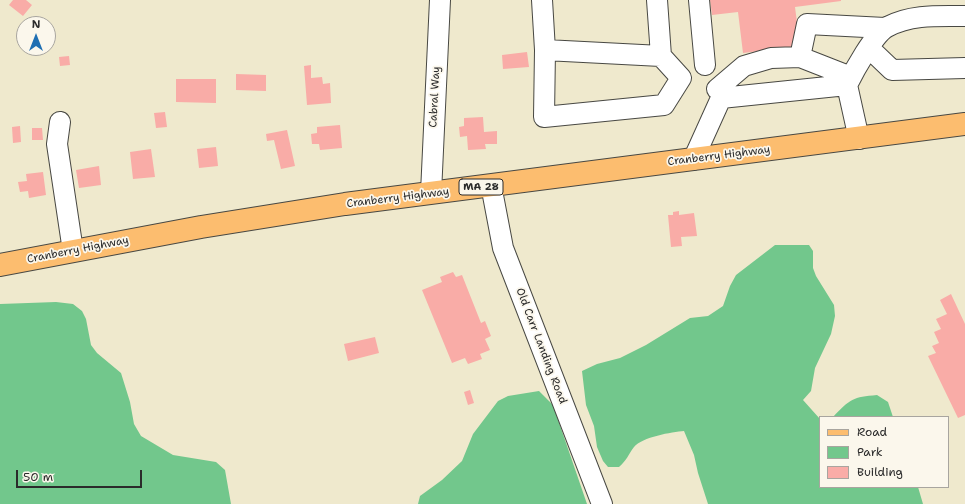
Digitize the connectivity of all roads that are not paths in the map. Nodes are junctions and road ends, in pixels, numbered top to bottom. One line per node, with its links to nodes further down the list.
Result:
1 (440, 0): 22 (street, Cabral Way)
2 (542, 0): 9 (street)
3 (657, 0): 10 (street)
4 (699, 0): 12 (street)
5 (910, 9): 6 (street); 7 (street)
6 (958, 10)
7 (885, 28): 8 (street); 11 (street)
8 (869, 48): 13 (street); 15 (street)
9 (545, 50): 10 (street); 14 (street)
10 (661, 56): 14 (street)
11 (800, 57): 15 (street); 16 (street)
12 (705, 66): 14 (street); 16 (street)
13 (965, 68)
14 (681, 78)
15 (849, 81): 16 (street); 19 (street)
16 (719, 93): 20 (street)
17 (60, 122): 23 (street)
18 (965, 124): 19 (main road, Cranberry Highway / MA 28)
19 (859, 139): 20 (main road, Cranberry Highway / MA 28)
20 (692, 160): 21 (main road, Cranberry Highway / MA 28)
21 (491, 186): 22 (main road, Cranberry Highway / MA 28); 25 (street, Old Carr Landing Road)
22 (431, 193): 23 (main road, Cranberry Highway / MA 28)
23 (73, 251): 24 (main road, Cranberry Highway / MA 28)
24 (0, 265)
25 (602, 504)

